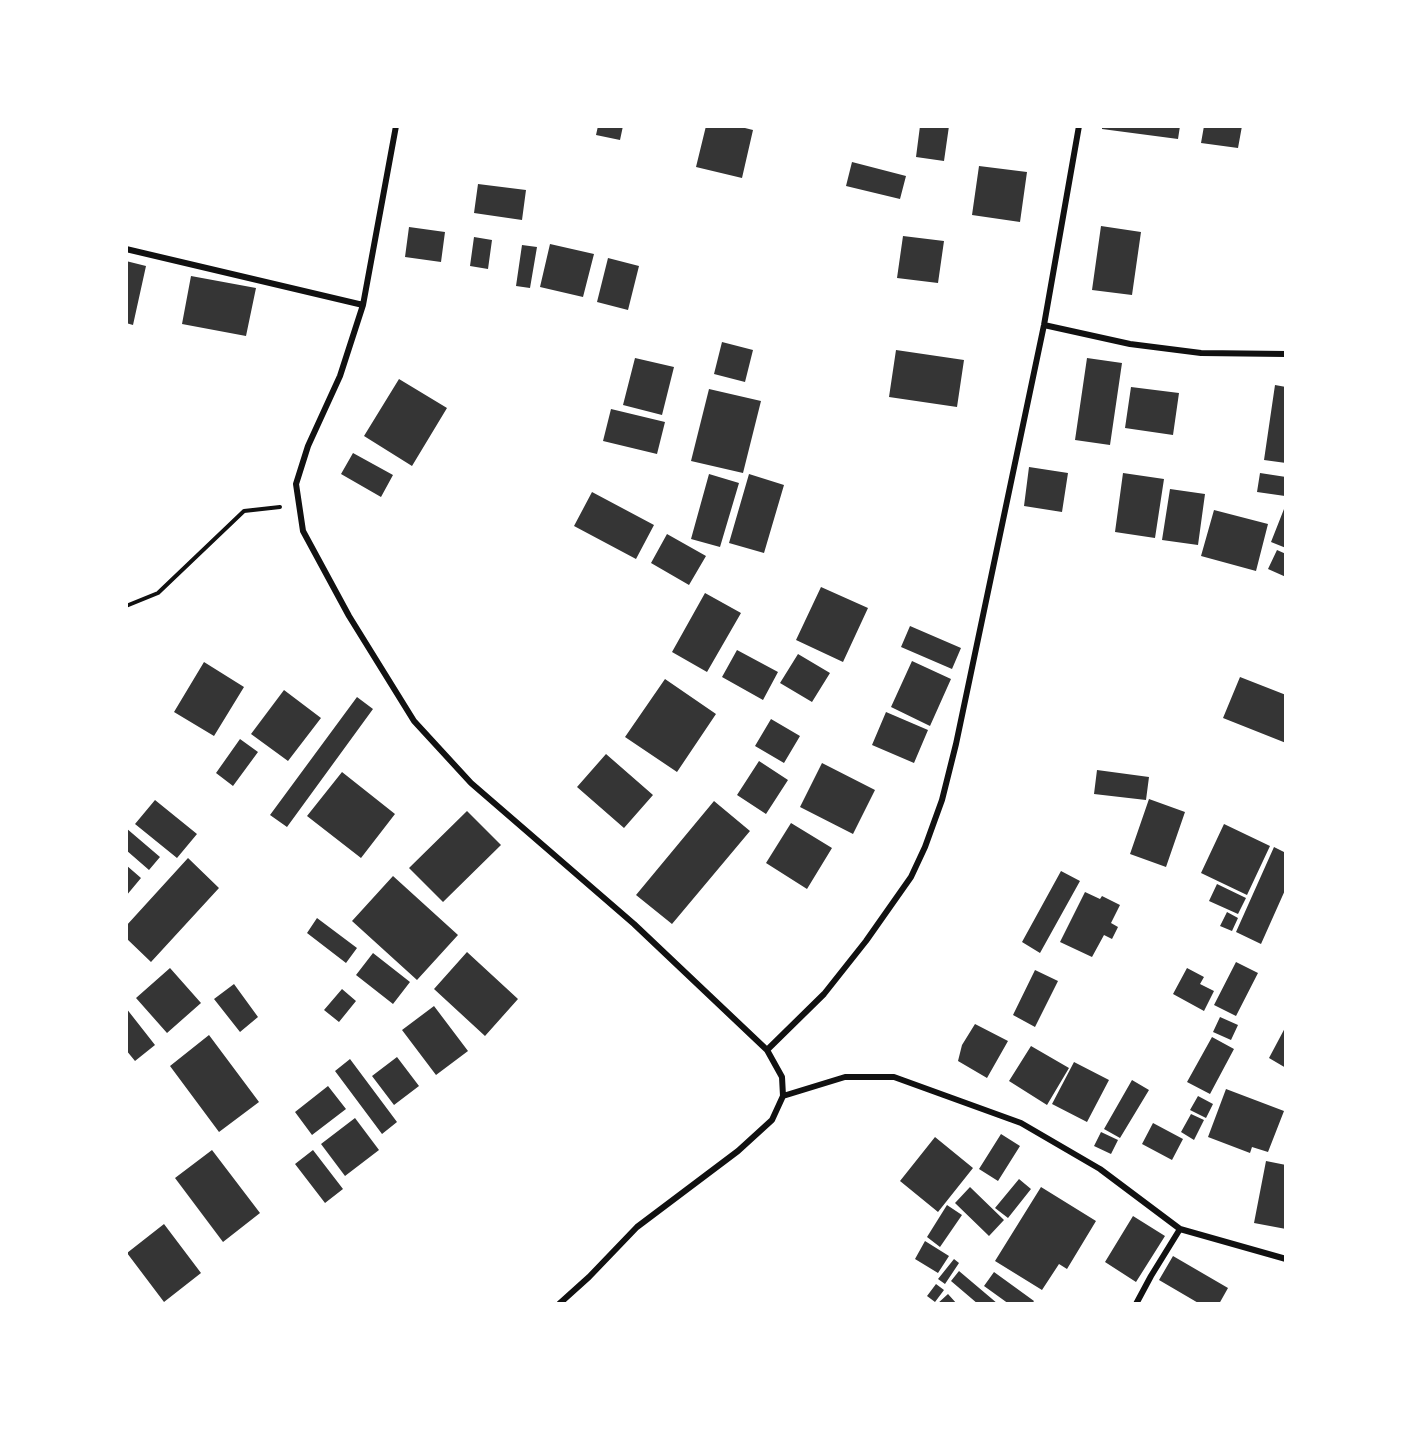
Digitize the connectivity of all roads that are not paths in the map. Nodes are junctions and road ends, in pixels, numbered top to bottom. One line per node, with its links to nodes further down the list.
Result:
1 (396, 126): 4 (street)
2 (1079, 126): 5 (street)
3 (126, 249): 4 (street)
4 (363, 305): 7 (street)
5 (1044, 325): 6 (street); 7 (street)
6 (1286, 354)
7 (767, 1050): 8 (street)
8 (783, 1096): 9 (street); 11 (street)
9 (1180, 1229): 10 (street); 12 (street)
10 (1286, 1259)
11 (559, 1304)
12 (1136, 1304)

